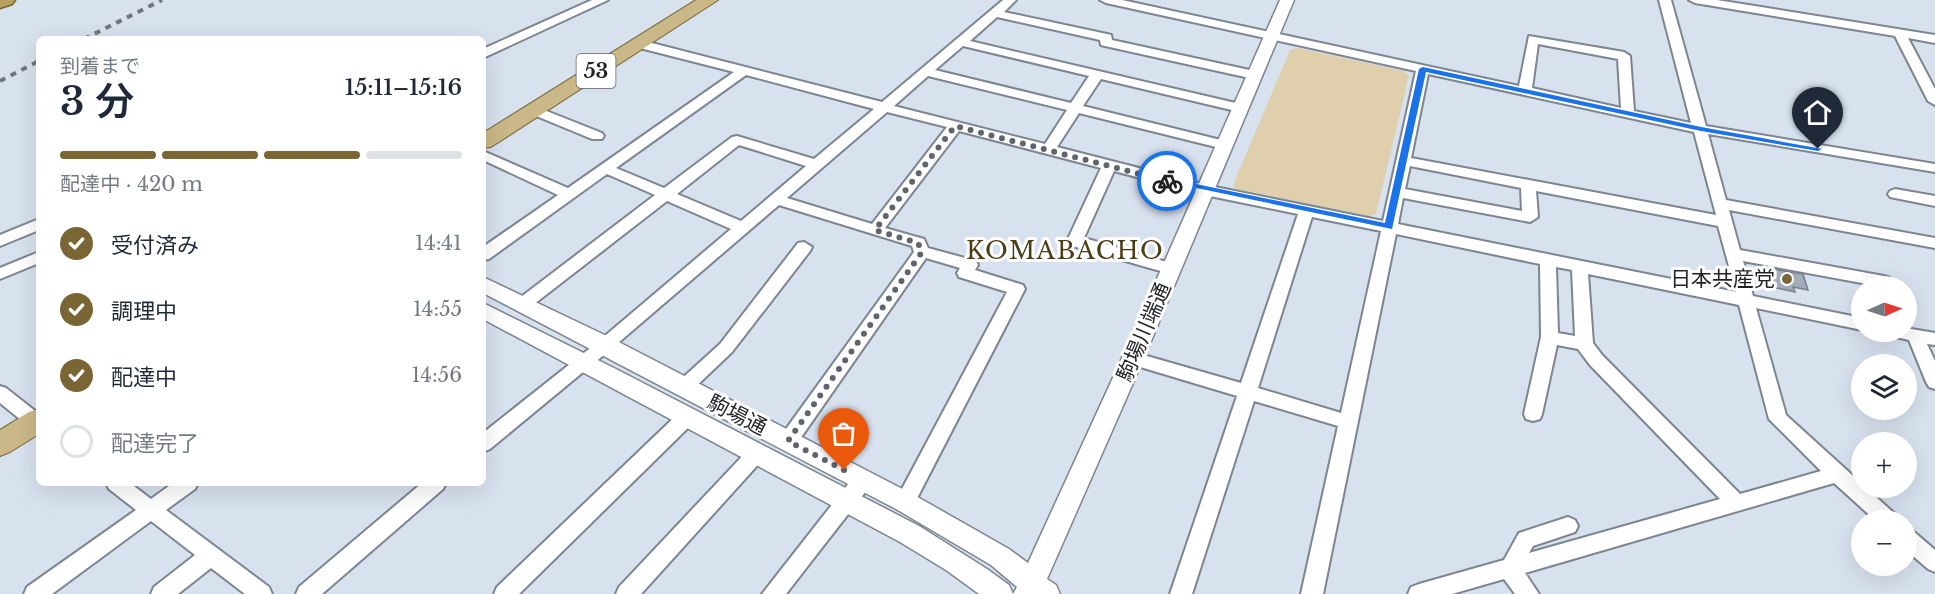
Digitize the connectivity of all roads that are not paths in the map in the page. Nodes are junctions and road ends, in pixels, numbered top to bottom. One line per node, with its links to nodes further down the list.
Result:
1 (5, 0): 9 (highway)
2 (602, 0): 17 (street)
3 (709, 0): 16 (main road, 53)
4 (1010, 0): 11 (street)
5 (1106, 0): 13 (street)
6 (1287, 0): 13 (street, 駒場川端通)
7 (1665, 0): 31 (street)
8 (1695, 0): 10 (street)
9 (0, 2)
10 (1767, 6): 12 (street)
11 (994, 13): 15 (street); 21 (street)
12 (1899, 33): 14 (street); 24 (street)
13 (1272, 36): 18 (street); 21 (street, 駒場川端通)
14 (1935, 39)
15 (960, 42): 20 (street); 22 (street)
16 (640, 44): 19 (street); 28 (main road, 53)
17 (486, 53)
18 (1423, 69): 23 (street); 37 (street)
19 (745, 70): 25 (street); 40 (street)
20 (927, 72): 25 (street); 27 (street)
21 (1254, 75): 26 (street, 駒場川端通)
22 (1096, 76): 26 (street); 27 (street)
23 (1524, 91): 29 (street); 29 (street)
24 (1935, 101)
25 (886, 108): 30 (street); 38 (street)
26 (1239, 108): 34 (street, 駒場川端通)
27 (1075, 109): 34 (street); 35 (street)
28 (534, 110): 32 (street); 33 (main road, 53)
29 (1628, 114): 31 (street)
30 (955, 126): 35 (street); 56 (street)
31 (1701, 129): 41 (street); 50 (street)
32 (597, 136)
33 (486, 140)
34 (1224, 145): 43 (street, 駒場川端通)
35 (1048, 150): 39 (street)
36 (486, 156): 45 (street)
37 (1404, 161): 42 (street); 44 (street)
38 (818, 165): 47 (street); 48 (street)
39 (1109, 166): 43 (street); 66 (street)
40 (605, 168): 45 (street); 47 (street)
41 (1935, 168)
42 (1528, 185): 44 (street); 52 (street)
43 (1205, 190): 51 (street); 66 (street, 駒場川端通)
44 (1397, 192): 54 (street)
45 (569, 194): 61 (street)
46 (1895, 194): 49 (street)
47 (667, 195): 55 (street); 71 (street)
48 (776, 199): 55 (street); 56 (street)
49 (1935, 201)
50 (1719, 203): 52 (street); 58 (street)
51 (1307, 210): 54 (street); 84 (street)
52 (1724, 222): 62 (street)
53 (36, 225): 57 (street)
54 (1389, 227): 64 (street); 89 (street)
55 (742, 228): 79 (street)
56 (875, 230): 60 (street)
57 (0, 241)
58 (1935, 243)
59 (804, 247): 83 (street)
60 (922, 252): 91 (street); 101 (street)
61 (486, 253)
62 (1732, 254): 68 (street); 70 (street)
63 (36, 258): 67 (street)
64 (1548, 260): 65 (street); 75 (street)
65 (1580, 266): 70 (street); 78 (street)
66 (1171, 269): 80 (street, 駒場川端通)
67 (0, 274)
68 (1851, 276)
69 (486, 286): 71 (street, 駒場通)
70 (1745, 300): 73 (street); 95 (street)
71 (523, 304): 79 (street, 駒場通)
72 (486, 312): 81 (street, 駒場通)
73 (1851, 322)
74 (1917, 335): 76 (street)
75 (1550, 337): 78 (street); 86 (street)
76 (1935, 339)
77 (1911, 342): 82 (street)
78 (1584, 344): 102 (street)
79 (605, 345): 81 (street); 83 (street, 駒場通)
80 (1133, 358): 84 (street); 110 (street, 駒場川端通)
81 (583, 361): 87 (street, 駒場通); 92 (street)
82 (1935, 382)
83 (684, 387): 91 (street, 駒場通)
84 (1246, 392): 89 (street); 119 (street)
85 (0, 393): 88 (street)
86 (1533, 414)
87 (687, 417): 94 (street, 駒場通); 116 (street)
88 (36, 420)
89 (1348, 422): 120 (street)
90 (36, 423): 93 (main road)
91 (788, 441): 96 (street, 駒場通)
92 (486, 442)
93 (0, 444)
94 (756, 453): 100 (street, 駒場通); 117 (street)
95 (1837, 474): 102 (street); 104 (street)
96 (863, 480): 100 (street); 101 (street, 駒場通)
97 (120, 486): 103 (street)
98 (184, 486): 103 (street)
99 (433, 486): 115 (street)
100 (846, 501): 111 (street); 118 (street, 駒場通)
101 (905, 502): 110 (street, 駒場通)
102 (1735, 502): 109 (street)
103 (151, 510): 107 (street); 112 (street)
104 (1877, 510)
105 (1568, 526): 109 (street)
106 (1917, 547): 108 (street)
107 (210, 556): 113 (street); 114 (street)
108 (1935, 563)
109 (1510, 570): 121 (street); 122 (street)
110 (1036, 590)
111 (780, 592)
112 (35, 594)
113 (162, 594)
114 (261, 594)
115 (307, 594)
116 (505, 594)
117 (627, 594)
118 (999, 594)
119 (1181, 594)
120 (1312, 594)
121 (1419, 594)
122 (1528, 594)

